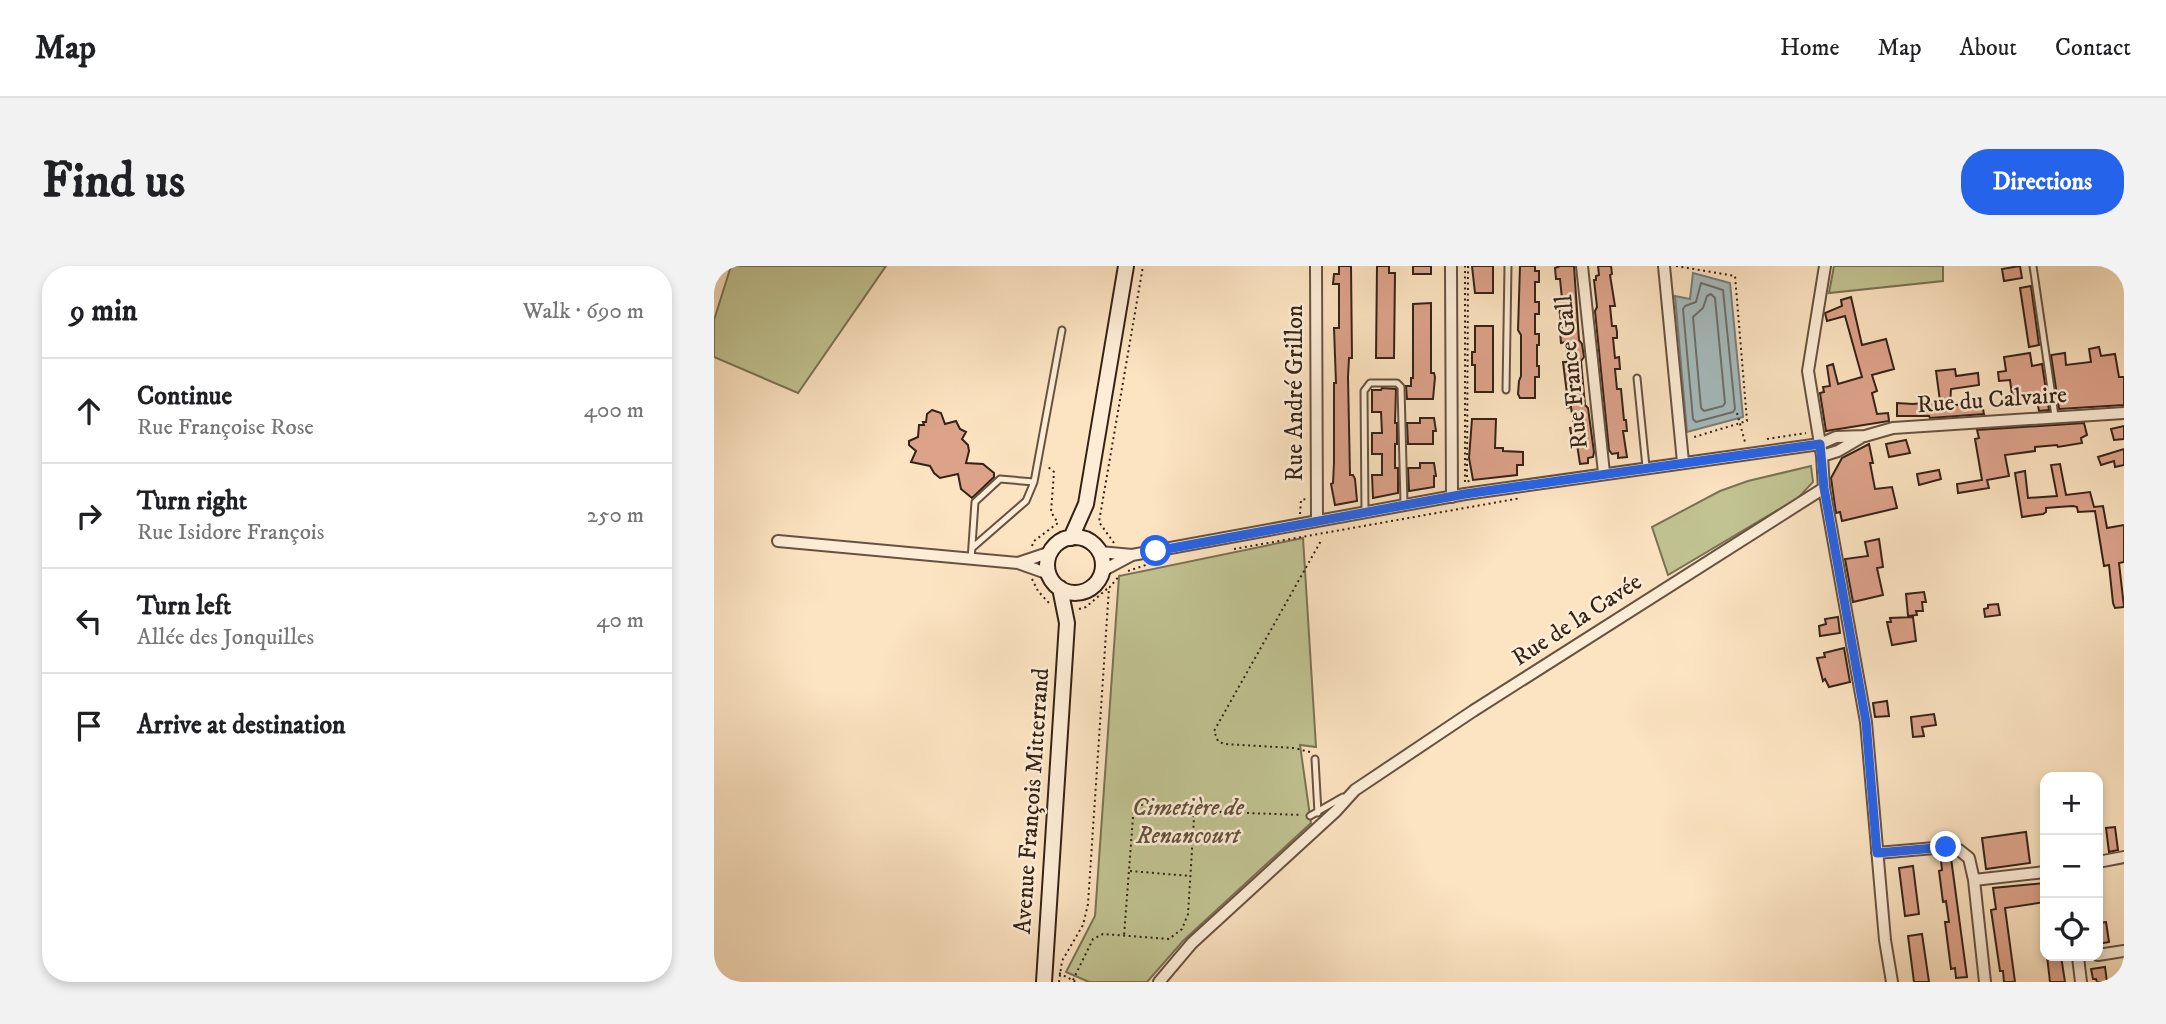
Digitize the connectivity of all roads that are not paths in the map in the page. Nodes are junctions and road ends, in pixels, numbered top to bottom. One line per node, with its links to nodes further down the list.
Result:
1 (1126, 266): 23 (main road)
2 (1316, 266): 26 (street, Rue André Grillon)
3 (1451, 266): 22 (street)
4 (1507, 266): 11 (lane)
5 (1582, 266): 19 (street, Rue France Gall)
6 (1664, 266): 17 (street)
7 (1825, 266): 15 (street)
8 (2033, 266): 13 (lane)
9 (1062, 330): 20 (lane)
10 (1637, 378): 18 (lane)
11 (1506, 390)
12 (2124, 412): 13 (street, Rue du Calvaire)
13 (2055, 416): 14 (street, Rue du Calvaire)
14 (1865, 436): 15 (street, Rue du Calvaire); 16 (street, Rue du Calvaire)
15 (1820, 444): 16 (street); 17 (street, Rue du Calvaire)
16 (1822, 456): 21 (street)
17 (1683, 462): 18 (street, Rue du Calvaire)
18 (1646, 467): 19 (street, Rue du Calvaire)
19 (1605, 473): 22 (street, Rue du Calvaire)
20 (1034, 482): 31 (lane); 31 (lane)
21 (1824, 488): 40 (street, Rue de la Cavée); 43 (street)
22 (1452, 497): 24 (street, Rue du Calvaire)
23 (1086, 505): 27 (main road); 29 (main road)
24 (1404, 506): 25 (street, Rue du Calvaire); 25 (lane)
25 (1365, 512): 26 (street, Rue du Calvaire)
26 (1317, 520): 32 (street, Rue du Calvaire)
27 (1071, 538): 29 (main road); 30 (main road)
28 (778, 541): 31 (street)
29 (1096, 547): 32 (street); 34 (main road)
30 (1051, 552): 33 (street); 35 (main road)
31 (972, 554): 33 (street)
32 (1132, 555): 34 (street)
33 (1018, 564): 35 (street)
34 (1102, 571): 37 (main road)
35 (1049, 574): 36 (main road)
36 (1060, 588): 37 (main road); 38 (main road, Avenue François Mitterrand)
37 (1081, 592): 38 (main road, Avenue François Mitterrand)
38 (1067, 623): 51 (main road, Avenue François Mitterrand)
39 (1315, 759): 41 (lane)
40 (1355, 789): 41 (lane); 52 (street, Rue de la Cavée)
41 (1318, 813): 42 (lane)
42 (1310, 816)
43 (1877, 853): 47 (street); 53 (street)
44 (2124, 857): 45 (street)
45 (2103, 861)
46 (2040, 873): 47 (street)
47 (1974, 880): 54 (street)
48 (2124, 951): 49 (street)
49 (2103, 954)
50 (2081, 961): 55 (street)
51 (1044, 982)
52 (1159, 982)
53 (1892, 982)
54 (1985, 982)
55 (2081, 982)

